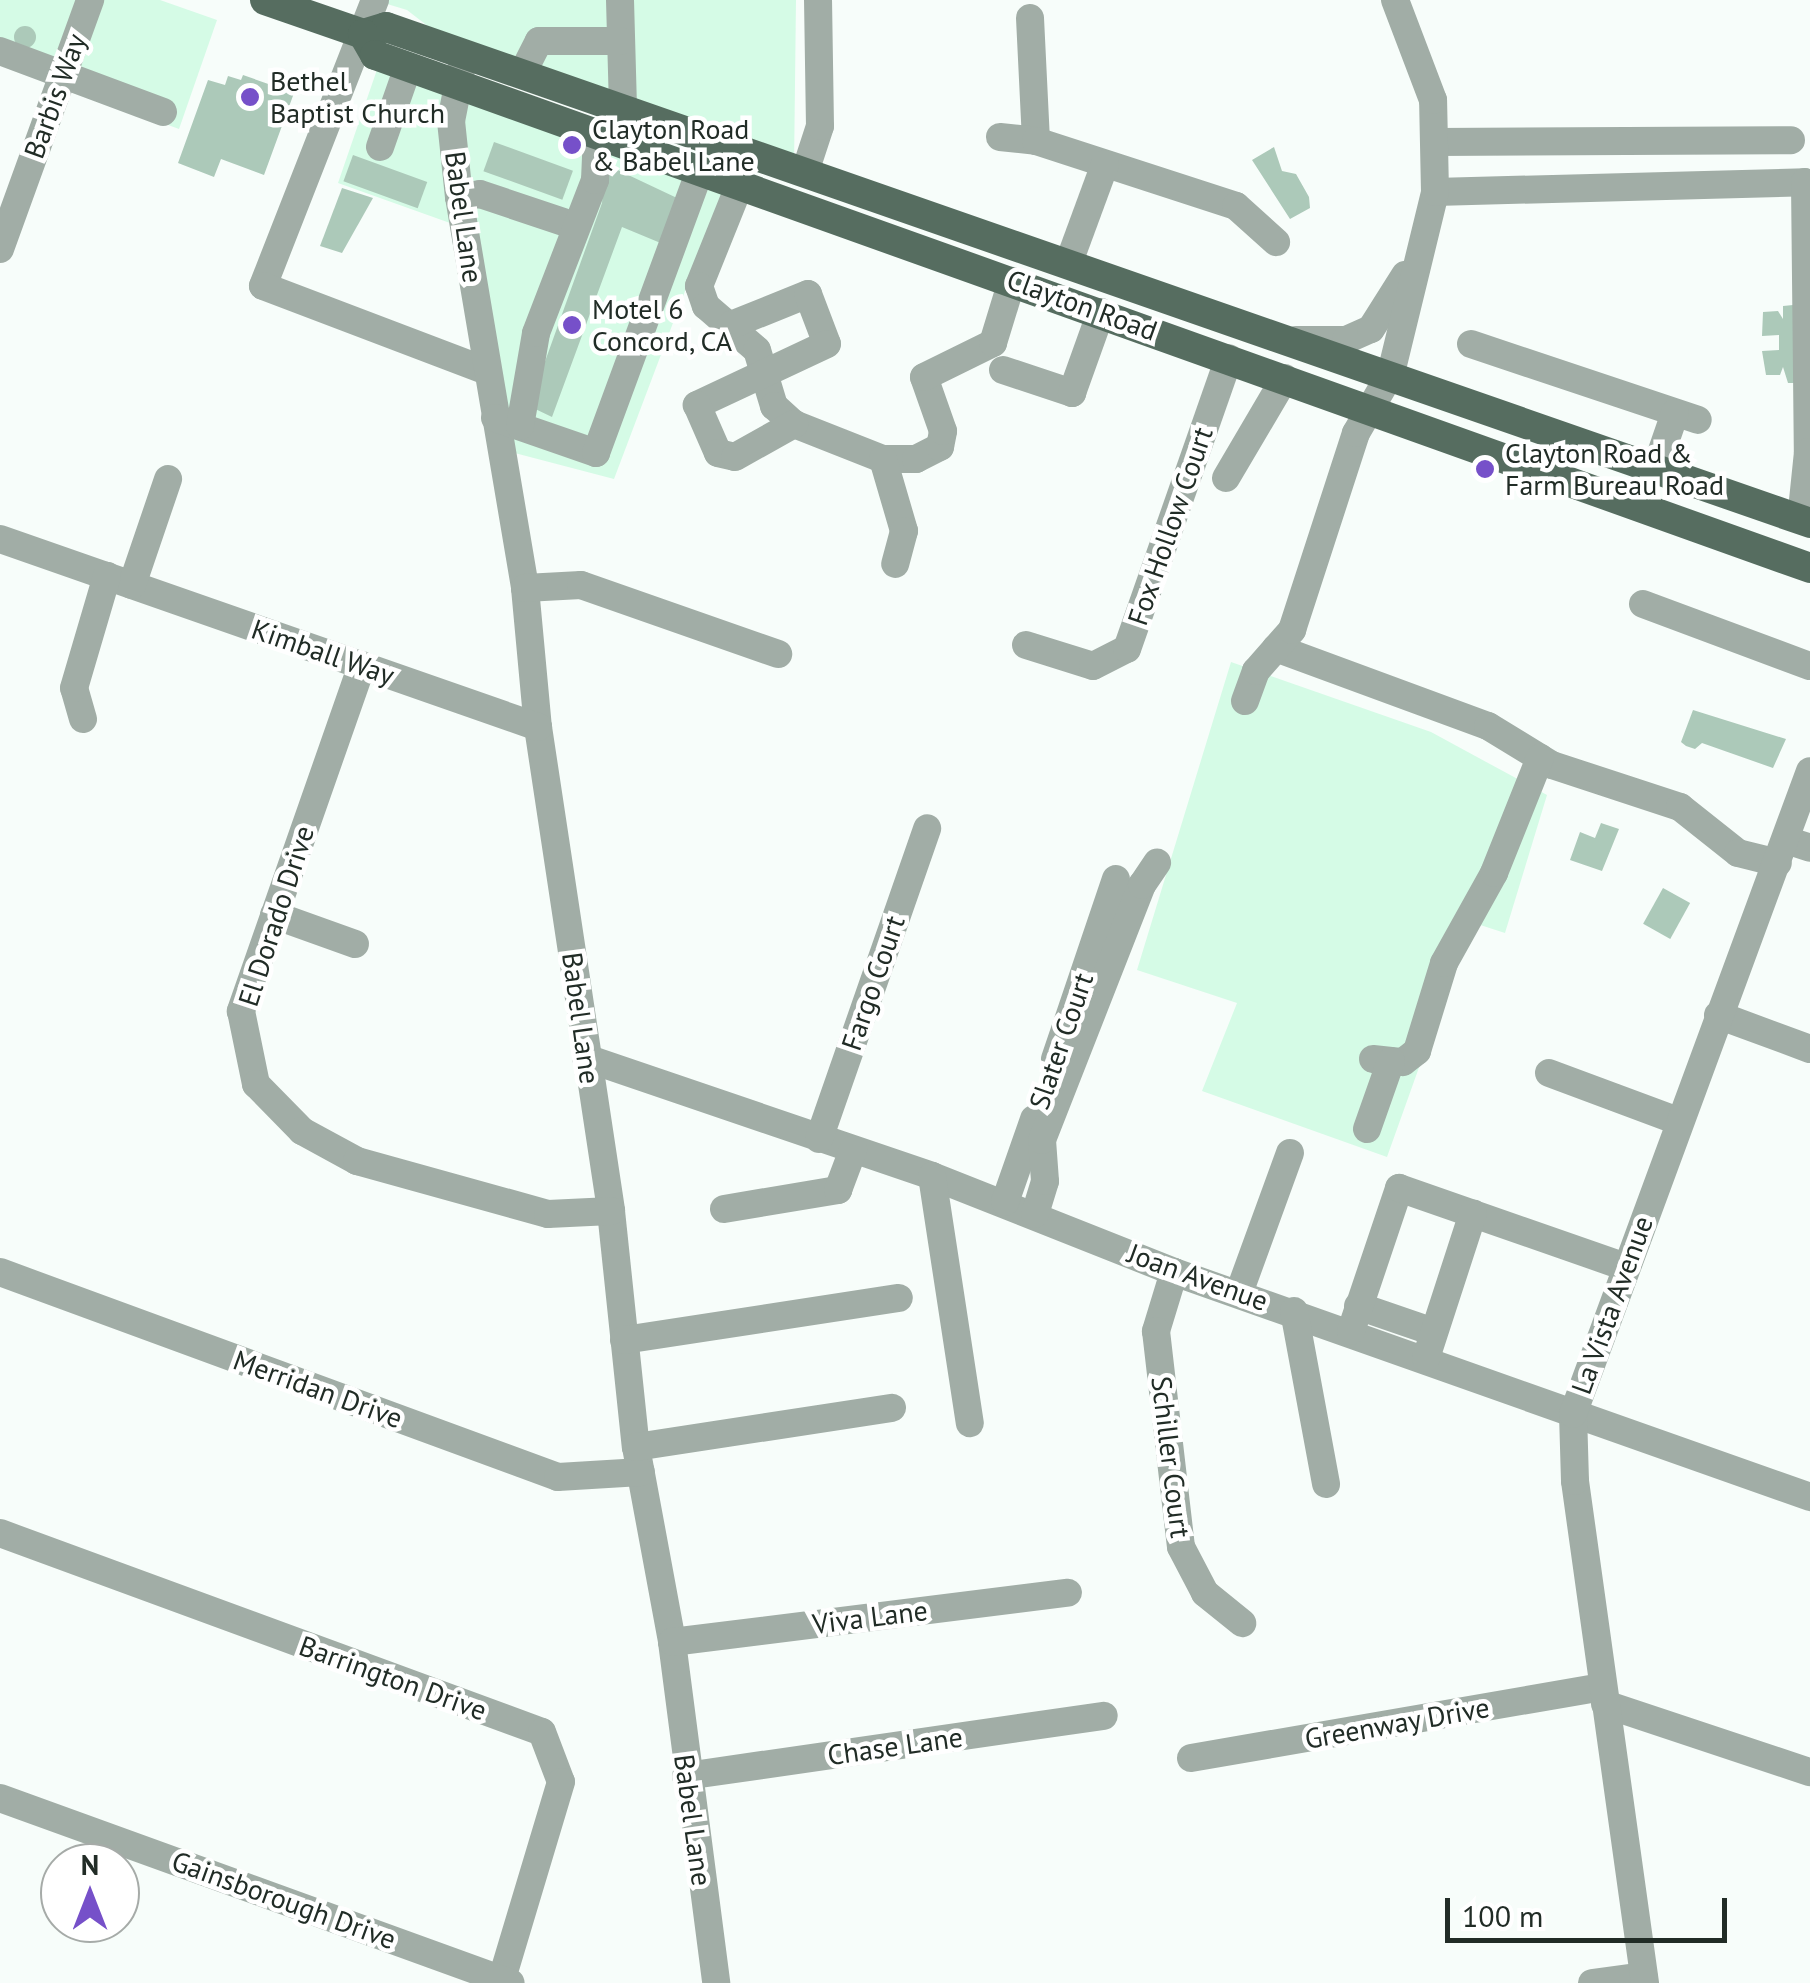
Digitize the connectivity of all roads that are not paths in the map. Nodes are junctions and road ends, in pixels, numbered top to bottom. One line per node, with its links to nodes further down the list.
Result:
1 (90, 0): 13 (street, Barbis Way)
2 (265, 0): 8 (main road, Clayton Road)
3 (375, 0): 8 (street)
4 (620, 0): 9 (street)
5 (818, 0): 26 (street)
6 (1395, 0): 22 (street)
7 (1030, 18): 21 (street)
8 (362, 34): 11 (main road, Clayton Road); 12 (main road, Clayton Road); 41 (street)
9 (620, 41): 14 (street); 16 (street)
10 (0, 50): 13 (street)
11 (466, 55): 14 (main road, Clayton Road); 15 (street, Babel Lane)
12 (408, 67): 15 (main road, Clayton Road); 23 (street)
13 (63, 74): 17 (street); 33 (street, Barbis Way)
14 (522, 74): 16 (main road, Clayton Road)
15 (456, 84): 18 (main road, Clayton Road); 29 (street, Babel Lane)
16 (623, 109): 26 (main road, Clayton Road)
17 (163, 112)
18 (597, 134): 25 (main road, Clayton Road); 47 (street)
19 (1000, 137): 21 (street)
20 (1791, 140): 22 (street)
21 (1036, 141): 24 (street)
22 (1435, 142): 28 (street)
23 (380, 147)
24 (1106, 164): 32 (street); 34 (street)
25 (700, 170): 27 (main road, Clayton Road); 47 (street)
26 (805, 172): 34 (main road, Clayton Road)
27 (740, 184): 35 (main road, Clayton Road); 37 (street)
28 (1435, 192): 31 (street); 53 (street)
29 (458, 197): 30 (street); 41 (street, Babel Lane)
30 (563, 222)
31 (1424, 238): 38 (street); 43 (street)
32 (1276, 242)
33 (0, 249)
34 (1069, 262): 38 (main road, Clayton Road)
35 (1012, 281): 36 (main road, Clayton Road); 49 (street)
36 (1100, 312): 40 (main road, Clayton Road); 42 (street)
37 (731, 325): 44 (street); 44 (street)
38 (1296, 340): 43 (main road, Clayton Road)
39 (1471, 344): 50 (street)
40 (1229, 358): 45 (main road, Clayton Road); 60 (street, Fox Hollow Court)
41 (486, 370): 47 (street, Babel Lane)
42 (1004, 370)
43 (1391, 373): 46 (street); 50 (main road, Clayton Road)
44 (764, 374): 48 (street); 48 (street)
45 (1286, 378): 46 (main road, Clayton Road); 52 (street)
46 (1374, 409): 56 (main road, Clayton Road); 61 (street)
47 (508, 422): 58 (street, Babel Lane)
48 (794, 424): 49 (street)
49 (883, 459): 55 (street)
50 (1656, 468): 53 (main road, Clayton Road)
51 (168, 478): 57 (street)
52 (1226, 478)
53 (1806, 522)
54 (0, 539): 57 (street, Kimball Way)
55 (895, 564)
56 (1810, 568)
57 (119, 581): 63 (street, Kimball Way); 66 (street)
58 (525, 588): 62 (street); 67 (street, Babel Lane)
59 (1644, 604): 64 (street)
60 (1026, 645)
61 (1276, 648): 65 (street); 68 (street)
62 (778, 654)
63 (362, 666): 67 (street, Kimball Way); 74 (street, El Dorado Drive)
64 (1810, 666)
65 (1244, 701)
66 (82, 719)
67 (538, 727): 78 (street, Babel Lane)
68 (1540, 758): 71 (street); 81 (street)
69 (1808, 785): 71 (street, La Vista Avenue)
70 (927, 828): 82 (street, Fargo Court)
71 (1791, 850): 76 (street, La Vista Avenue)
72 (1157, 863): 90 (street)
73 (1116, 879): 86 (street, Slater Court)
74 (274, 915): 75 (street); 88 (street, El Dorado Drive)
75 (355, 944)
76 (1718, 1016): 77 (street); 80 (street, La Vista Avenue)
77 (1810, 1049)
78 (586, 1058): 82 (street, Joan Avenue); 88 (street, Babel Lane)
79 (1549, 1073): 80 (street)
80 (1678, 1121): 91 (street, La Vista Avenue)
81 (1367, 1129)
82 (819, 1139): 83 (street, Joan Avenue)
83 (854, 1150): 85 (street, Joan Avenue); 87 (street)
84 (1290, 1153): 94 (street)
85 (932, 1176): 86 (street, Joan Avenue); 102 (street)
86 (1006, 1202): 90 (street, Joan Avenue)
87 (724, 1209)
88 (611, 1211): 98 (street, Babel Lane)
89 (1473, 1213): 91 (street); 97 (street); 99 (street)
90 (1035, 1214): 93 (street, Joan Avenue)
91 (1626, 1267): 101 (street, La Vista Avenue)
92 (0, 1272): 103 (street, Merridan Drive)
93 (1174, 1272): 94 (street, Joan Avenue); 108 (street, Schiller Court)
94 (1239, 1293): 96 (street, Joan Avenue)
95 (899, 1298): 98 (street)
96 (1294, 1310): 97 (street, Joan Avenue); 104 (street)
97 (1354, 1318): 99 (street, Joan Avenue)
98 (624, 1340): 103 (street, Babel Lane)
99 (1430, 1345): 101 (street, Joan Avenue)
100 (892, 1408): 103 (street)
101 (1572, 1414): 105 (street, Joan Avenue); 110 (street, La Vista Avenue)
102 (970, 1423)
103 (638, 1460): 109 (street, Babel Lane)
104 (1326, 1484)
105 (1810, 1497)
106 (0, 1533): 117 (street, Barrington Drive)
107 (1068, 1593): 109 (street, Viva Lane)
108 (1242, 1622)
109 (672, 1642): 114 (street, Babel Lane)
110 (1604, 1696): 112 (street, Greenway Drive); 113 (street); 116 (street, La Vista Avenue)
111 (1104, 1716): 114 (street, Chase Lane)
112 (1191, 1758)
113 (1810, 1772)
114 (686, 1776): 118 (street, Babel Lane)
115 (0, 1798): 117 (street, Gainsborough Drive)
116 (1645, 1980): 119 (street)
117 (507, 1981)
118 (716, 1983)
119 (1592, 1983)

